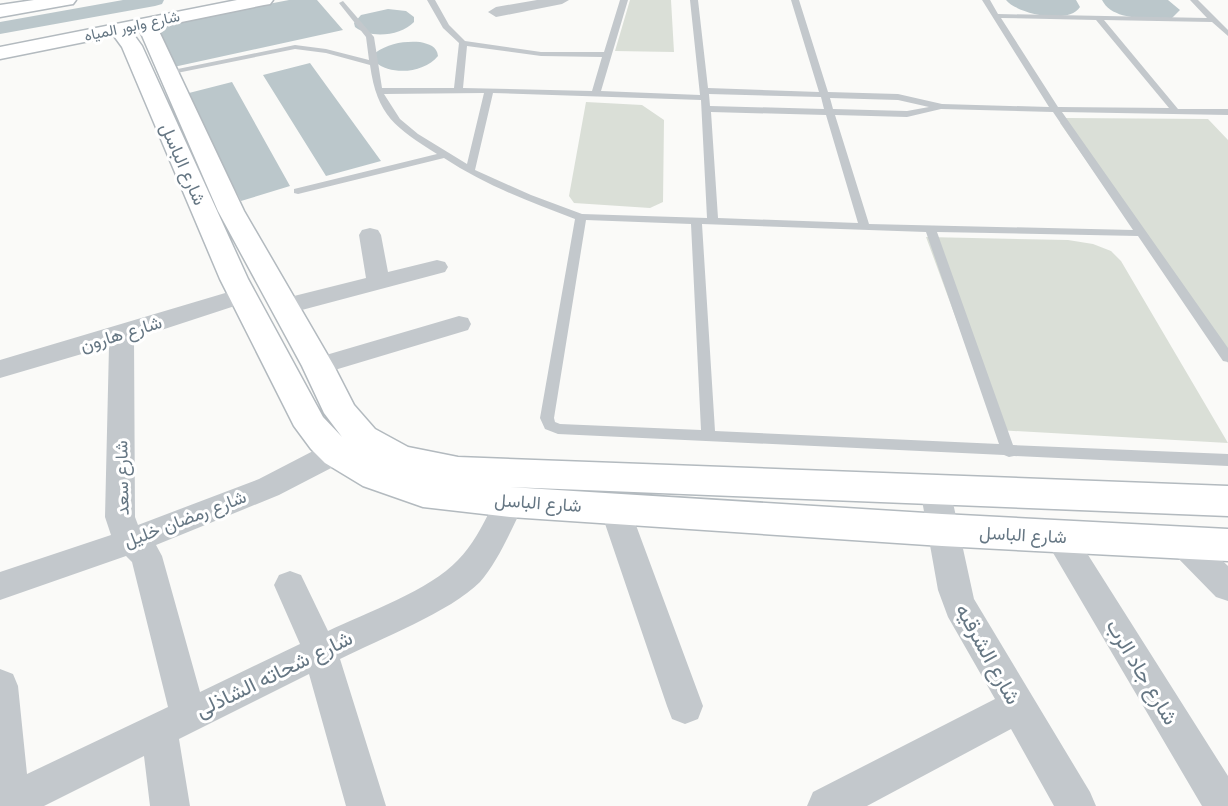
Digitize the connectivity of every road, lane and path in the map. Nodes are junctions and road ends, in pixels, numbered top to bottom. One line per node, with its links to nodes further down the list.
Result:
1 (67, 0): 11 (main road)
2 (264, 0): 16 (main road, شارع وابور المياه)
3 (431, 0): 18 (lane)
4 (562, 0): 12 (street)
5 (624, 0): 20 (lane)
6 (694, 0): 27 (lane)
7 (795, 0): 28 (lane)
8 (986, 0): 13 (lane)
9 (1194, 0): 15 (lane)
10 (343, 3): 21 (lane)
11 (0, 11)
12 (496, 11)
13 (997, 16): 14 (lane); 31 (lane)
14 (1098, 18): 15 (lane); 32 (lane)
15 (1214, 20): 17 (lane)
16 (132, 26): 19 (main road, شارع وابور المياه); 22 (main road, شارع الباسل); 47 (main road, شارع الباسل)
17 (1228, 34)
18 (463, 43): 20 (lane); 23 (lane)
19 (0, 53)
20 (607, 55): 26 (lane)
21 (375, 64): 22 (lane); 25 (lane)
22 (167, 72): 48 (main road, شارع الباسل)
23 (458, 90): 24 (lane); 25 (lane)
24 (489, 90): 26 (lane); 36 (lane)
25 (378, 91): 35 (lane)
26 (597, 92): 27 (lane)
27 (704, 94): 28 (lane); 30 (lane)
28 (825, 95): 29 (lane); 33 (lane)
29 (942, 107): 31 (lane); 33 (lane)
30 (706, 109): 33 (lane); 40 (lane)
31 (1055, 109): 32 (lane); 43 (lane)
32 (1174, 109): 34 (lane)
33 (830, 112): 41 (lane)
34 (1228, 112)
35 (446, 154): 36 (lane); 37 (lane)
36 (470, 171): 38 (lane)
37 (298, 191)
38 (581, 217): 39 (lane); 54 (lane)
39 (696, 222): 40 (lane); 54 (lane)
40 (713, 222): 41 (lane)
41 (865, 227): 42 (lane)
42 (930, 229): 43 (lane); 56 (lane)
43 (1143, 233): 51 (lane)
44 (370, 235): 46 (street)
45 (436, 267): 46 (street)
46 (378, 282): 48 (street)
47 (242, 296): 50 (street, شارع هارون); 55 (main road, شارع الباسل)
48 (283, 307): 52 (main road, شارع الباسل)
49 (459, 324): 52 (street)
50 (122, 334): 53 (street, شارع هارون); 64 (street, شارع سعد)
51 (1228, 358)
52 (318, 366): 55 (main road, شارع الباسل)
53 (0, 369)
54 (708, 436): 56 (lane)
55 (350, 446): 58 (main road, شارع الباسل); 60 (main road, شارع الباسل); 64 (street, شارع رمضان خليل)
56 (1009, 452): 57 (lane)
57 (1228, 460)
58 (935, 489): 59 (main road, شارع الباسل); 62 (street, شارع الشرقيه)
59 (1228, 501)
60 (510, 502): 61 (main road, شارع الباسل); 70 (street, شارع شحاته الشاذلى)
61 (615, 509): 62 (main road, شارع الباسل); 72 (street)
62 (942, 530): 63 (main road, شارع الباسل); 73 (street, شارع الشرقيه)
63 (1060, 537): 65 (main road, شارع الباسل); 80 (street, شارع جاد الرب)
64 (132, 540): 68 (street, شارع رمضان خليل); 74 (street, شارع سعد)
65 (1183, 543): 66 (main road, شارع الباسل); 69 (street)
66 (1228, 545)
67 (290, 585): 70 (street)
68 (0, 586)
69 (1228, 587)
70 (320, 651): 74 (street, شارع شحاته الشاذلى); 77 (street)
71 (0, 686): 75 (street)
72 (685, 706)
73 (1017, 706): 78 (street); 79 (street, شارع الشرقيه)
74 (173, 723): 75 (street, شارع شحاته الشاذلى); 76 (street, شارع سعد)
75 (6, 804)
76 (170, 806)
77 (366, 806)
78 (827, 806)
79 (1076, 806)
80 (1224, 806)

